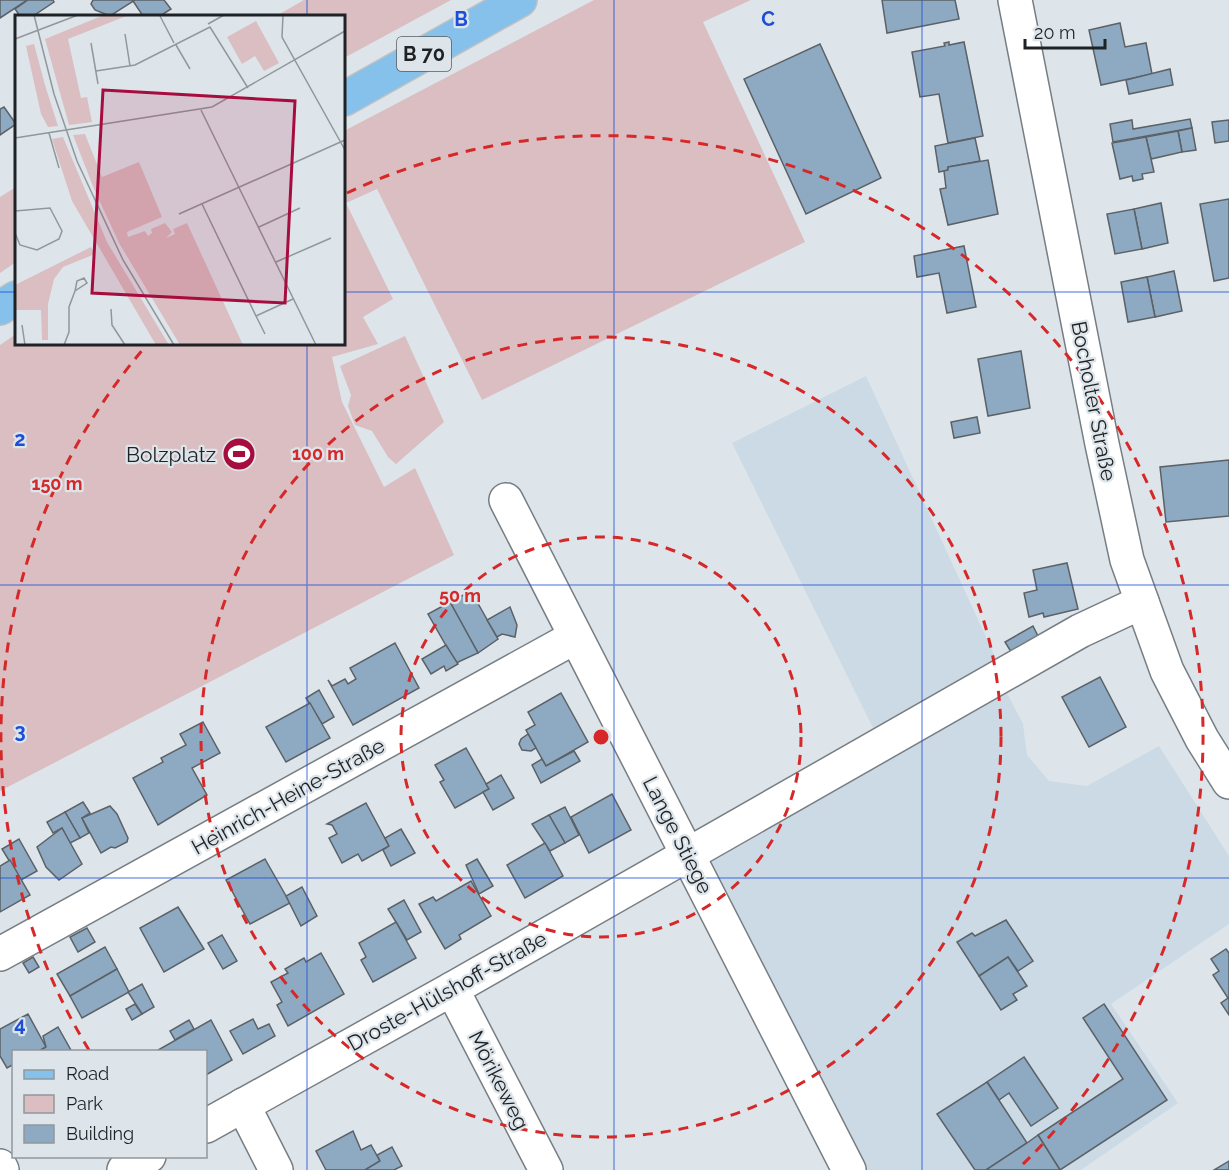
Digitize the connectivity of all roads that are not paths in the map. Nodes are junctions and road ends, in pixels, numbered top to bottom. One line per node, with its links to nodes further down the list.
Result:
1 (520, 0): 3 (main road, B 70)
2 (1015, 0): 7 (street, Bocholter Straße)
3 (345, 98)
4 (15, 299): 5 (main road)
5 (0, 308)
6 (506, 500): 8 (street, Lange Stiege)
7 (1142, 602): 9 (street, Bocholter Straße); 10 (street, Droste-Hülshoff-Straße)
8 (575, 637): 10 (street, Lange Stiege); 11 (street, Heinrich-Heine-Straße)
9 (1229, 782)
10 (688, 853): 12 (street, Droste-Hülshoff-Straße); 19 (street, Lange Stiege)
11 (0, 954)
12 (452, 989): 13 (street, Droste-Hülshoff-Straße); 18 (street, Mörikeweg)
13 (243, 1105): 14 (street, Droste-Hülshoff-Straße); 17 (street)
14 (207, 1125)
15 (145, 1158): 16 (street)
16 (124, 1170)
17 (276, 1170)
18 (546, 1170)
19 (849, 1170)

